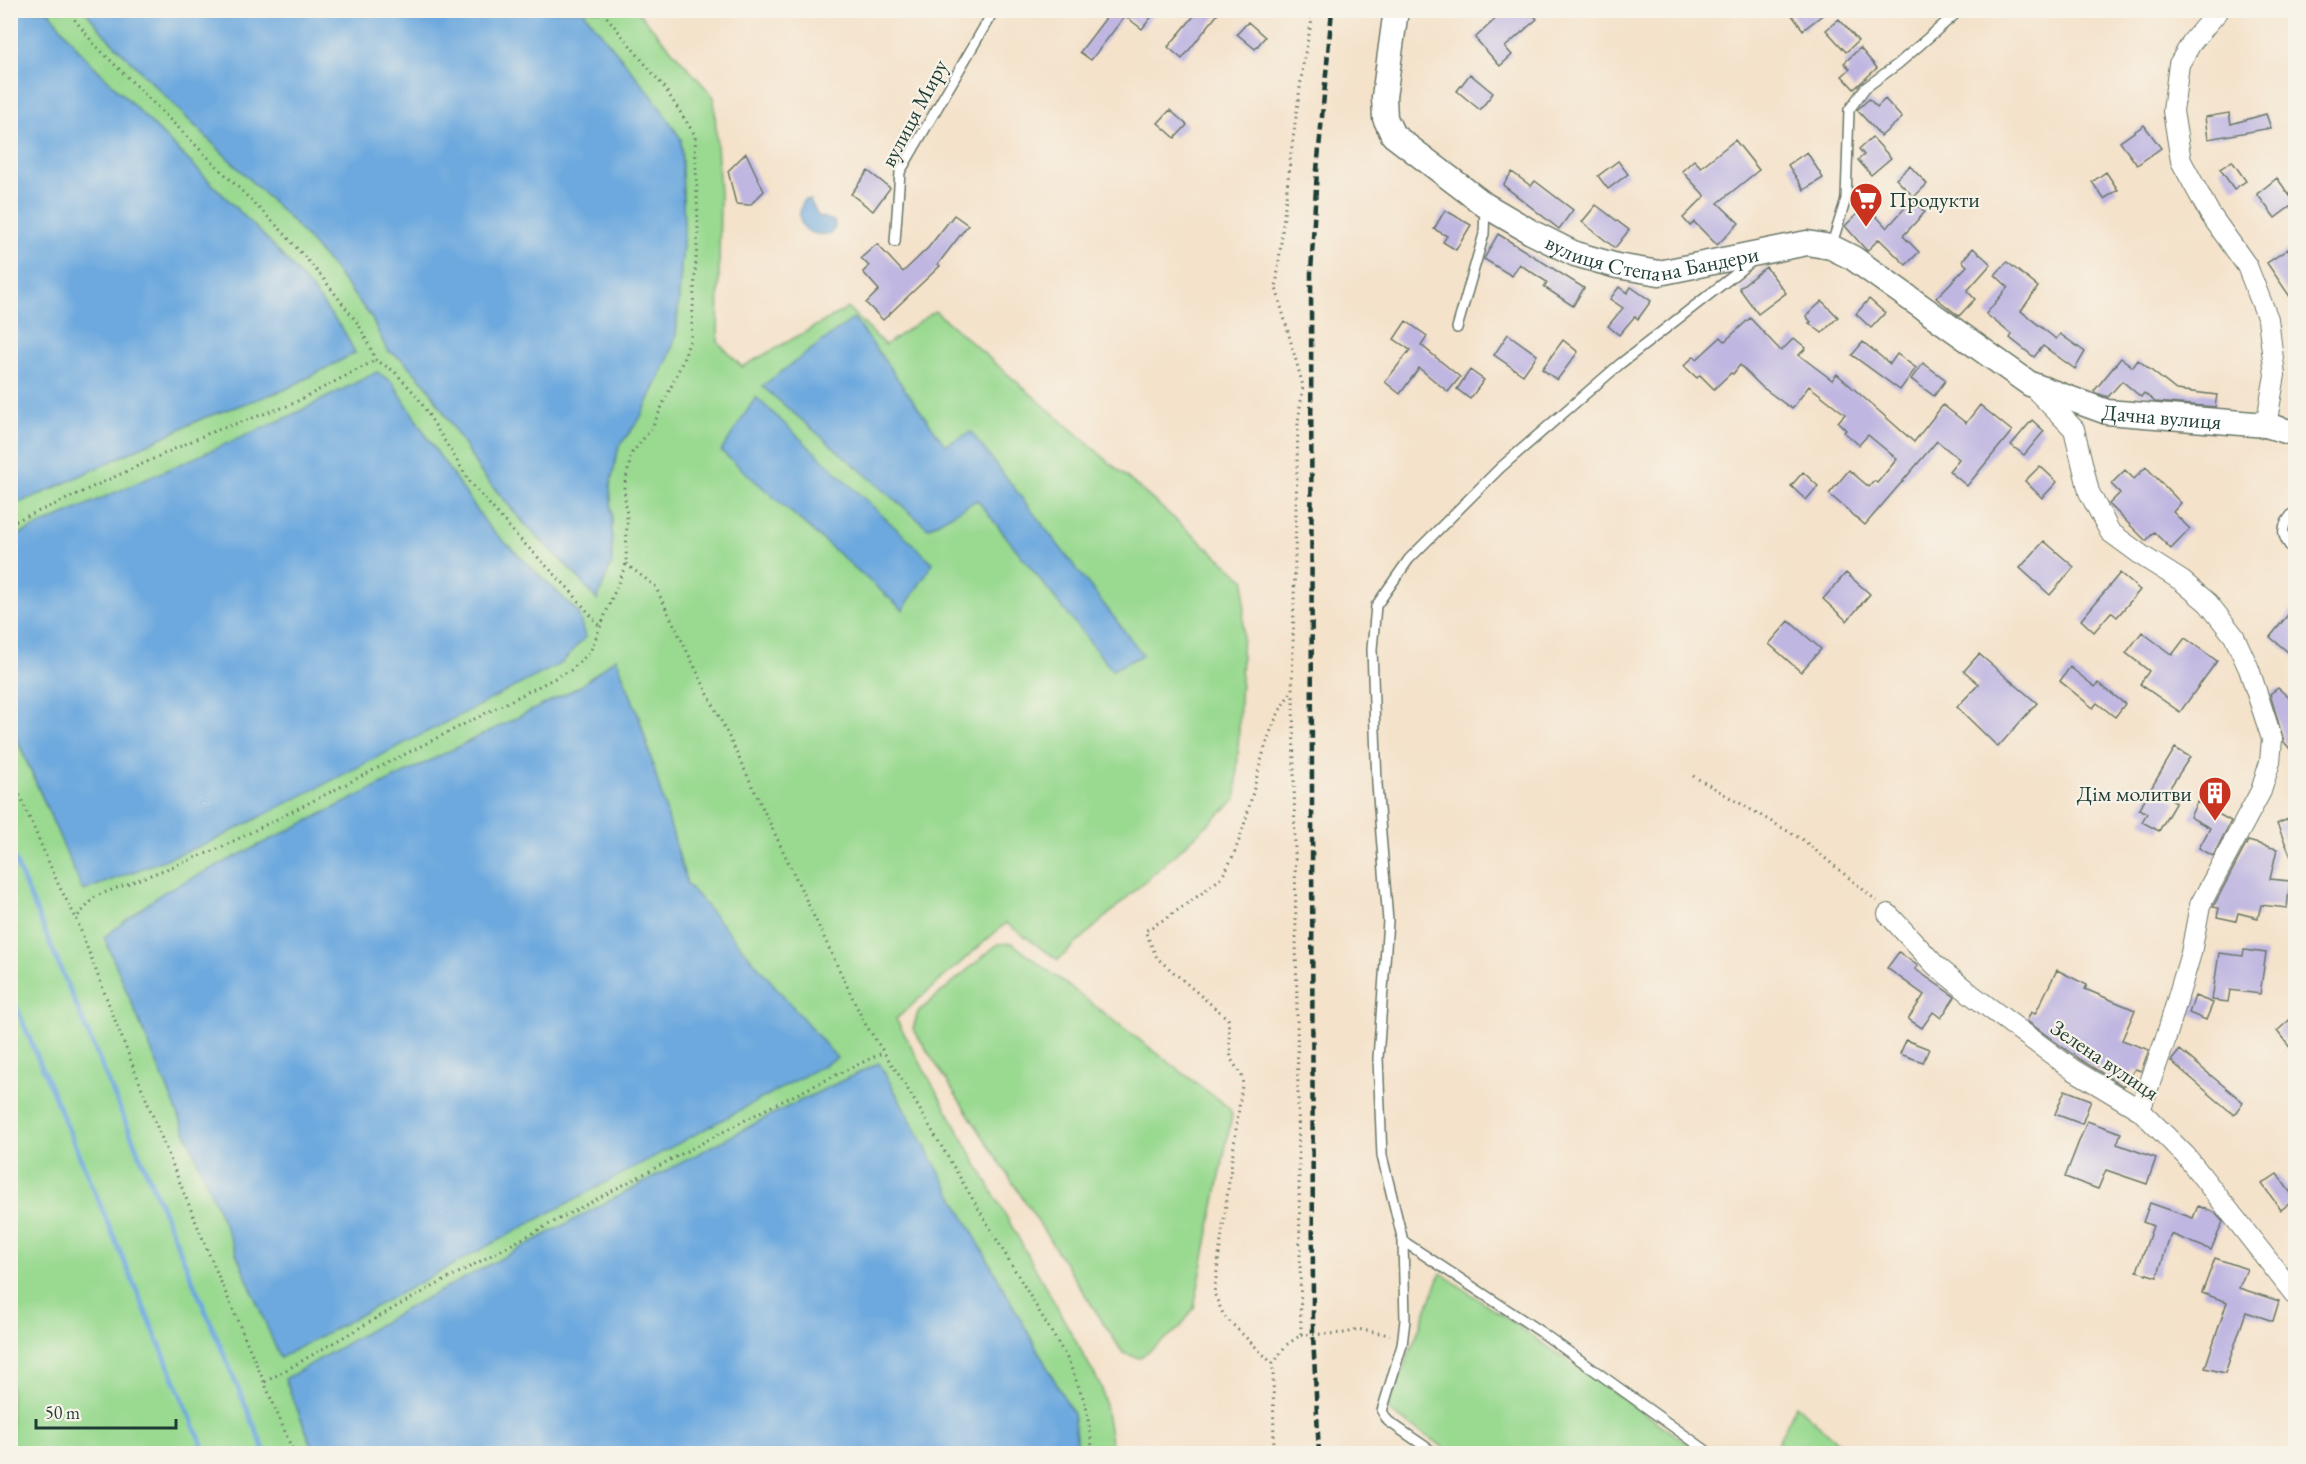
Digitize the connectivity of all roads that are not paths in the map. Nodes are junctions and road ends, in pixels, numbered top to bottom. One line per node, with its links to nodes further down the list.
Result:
1 (994, 10): 6 (lane, вулиця Миру)
2 (1396, 10): 5 (street, вулиця Степана Бандери)
3 (1960, 10): 7 (lane)
4 (2219, 10): 11 (street)
5 (1485, 205): 8 (street, вулиця Степана Бандери); 9 (lane)
6 (895, 242)
7 (1831, 247): 8 (street, вулиця Степана Бандери); 10 (street, вулиця Степана Бандери)
8 (1765, 252): 17 (lane)
9 (1457, 327)
10 (2030, 384): 11 (street, Дачна вулиця); 16 (street)
11 (2266, 425): 12 (street, Дачна вулиця)
12 (2295, 434)
13 (2295, 510): 14 (lane)
14 (2295, 554)
15 (1888, 914): 16 (street, Зелена вулиця)
16 (2140, 1110): 18 (street, Зелена вулиця)
17 (1403, 1241): 19 (lane); 20 (lane)
18 (2295, 1296)
19 (1436, 1454)
20 (1711, 1454)

